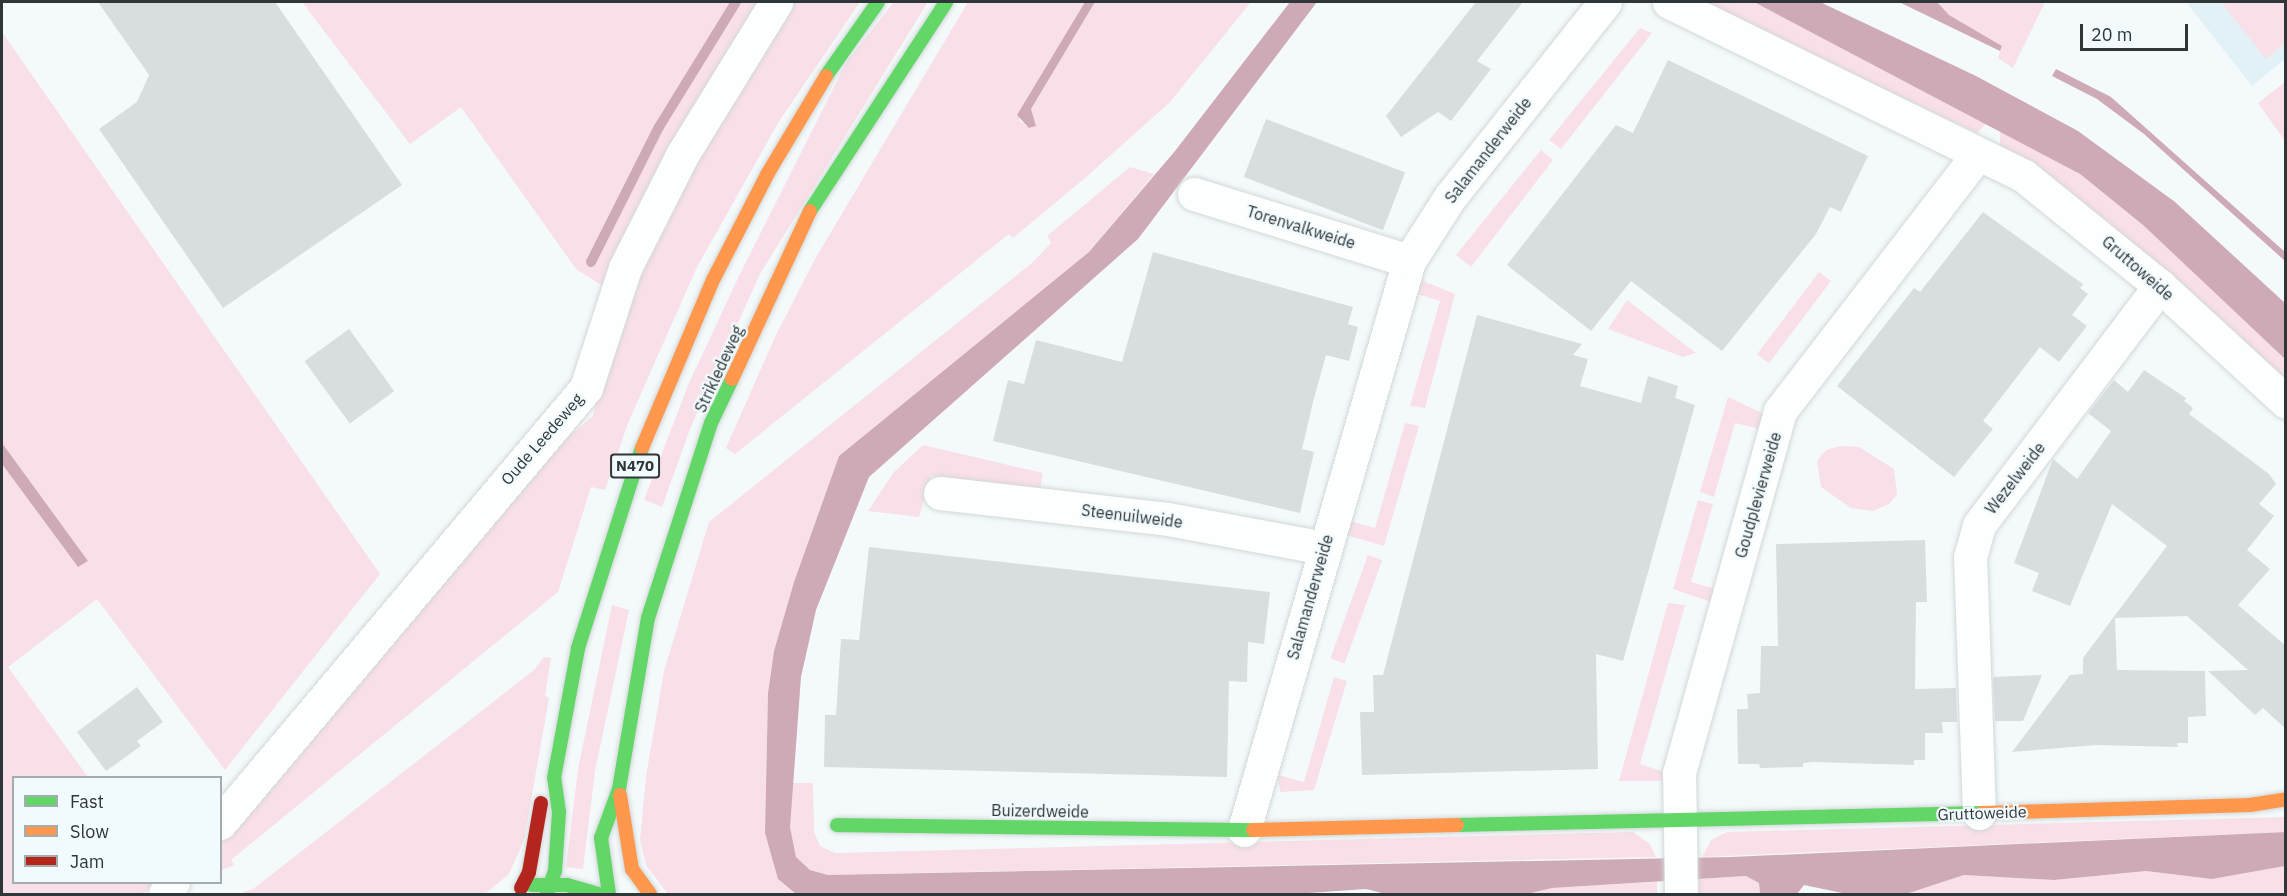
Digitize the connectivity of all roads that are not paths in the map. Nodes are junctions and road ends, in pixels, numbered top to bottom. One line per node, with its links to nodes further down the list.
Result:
1 (776, 2): 17 (street, Oude Leedeweg)
2 (878, 2): 13 (main road, N470)
3 (946, 2): 14 (main road, Strikledeweg)
4 (1605, 2): 8 (street, Salamanderweide)
5 (1669, 2): 6 (street)
6 (1977, 154): 9 (street, Gruttoweide); 20 (street, Goudplevierweide)
7 (1194, 194): 8 (street, Torenvalkweide)
8 (1409, 261): 12 (street, Salamanderweide)
9 (2160, 286): 10 (street, Gruttoweide); 16 (street, Wezelweide)
10 (2286, 402)
11 (940, 493): 12 (street, Steenuilweide)
12 (1324, 548): 19 (street, Salamanderweide)
13 (554, 778): 21 (main road, N470); 23 (main road, N470)
14 (619, 789): 22 (main road, Strikledeweg); 25 (main road, Strikledeweg)
15 (2286, 798): 16 (main road, Gruttoweide)
16 (1979, 813): 20 (main road, Gruttoweide)
17 (222, 821)
18 (837, 825): 19 (main road, Buizerdweide)
19 (1244, 830): 20 (main road)
20 (1678, 830): 26 (street, Goudplevierweide)
21 (549, 889): 23 (main road, N470); 24 (main road, N470)
22 (646, 889)
23 (515, 891)
24 (598, 894)
25 (609, 894)
26 (1681, 894)

